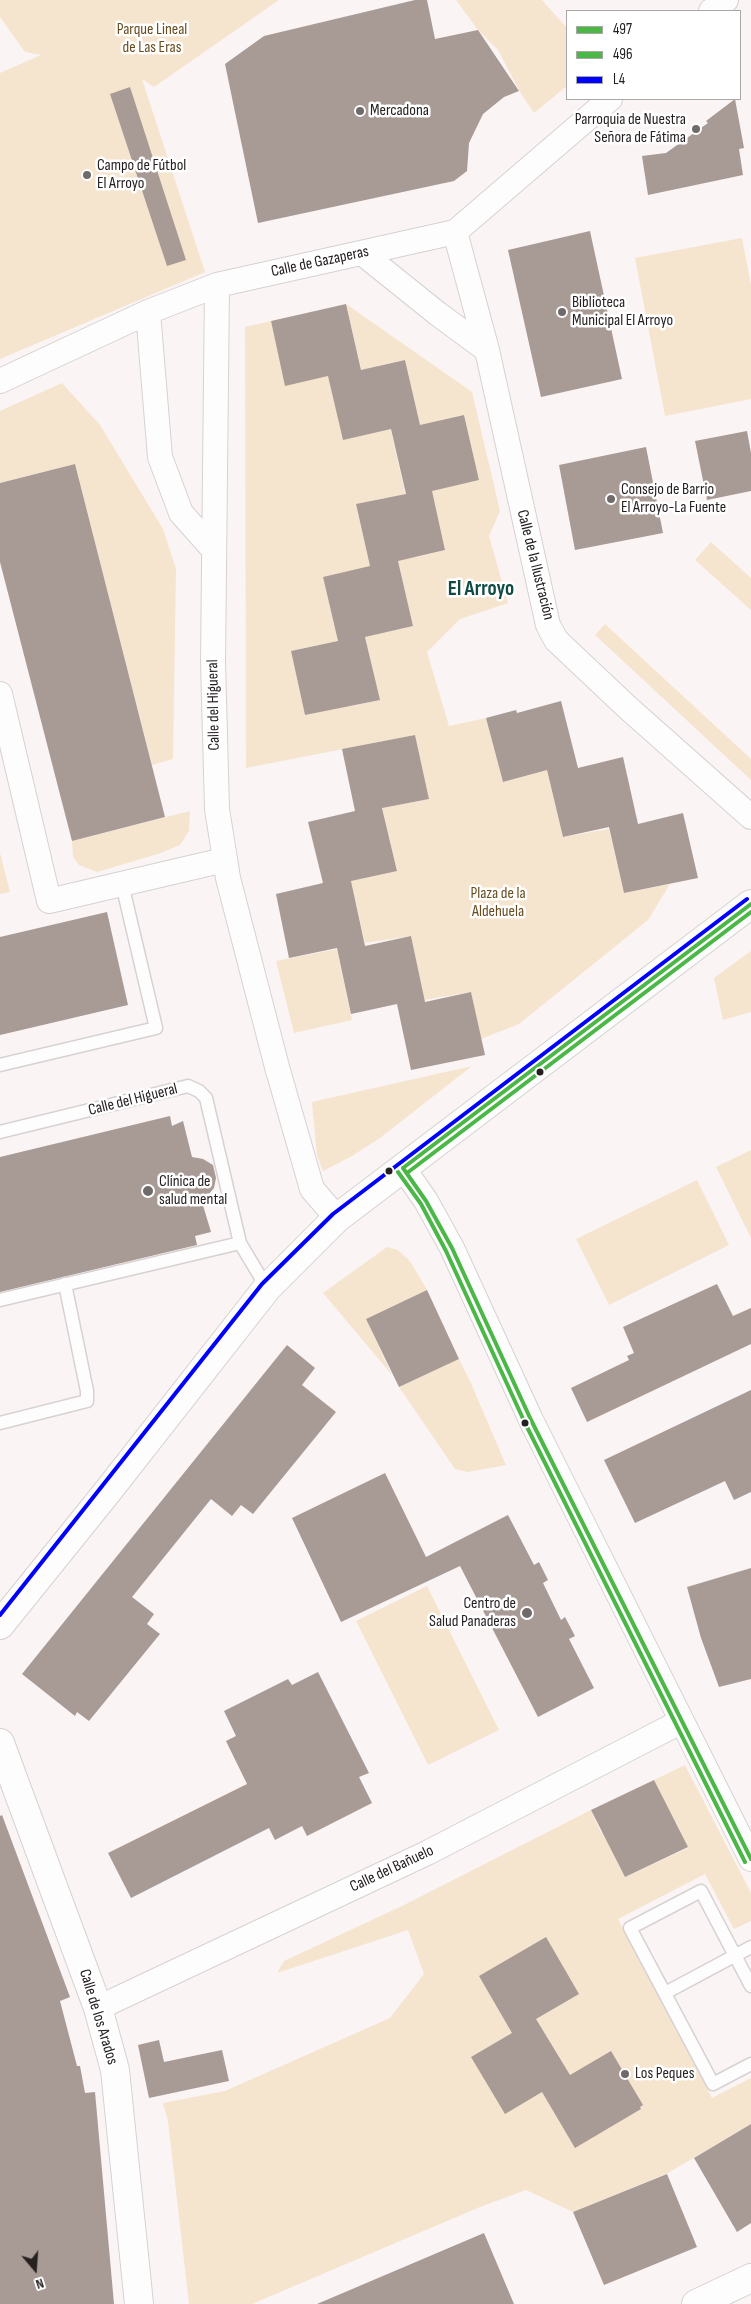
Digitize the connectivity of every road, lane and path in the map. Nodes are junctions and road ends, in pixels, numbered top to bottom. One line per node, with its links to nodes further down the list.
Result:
1 (726, 0): 2 (street)
2 (712, 10)
3 (609, 100): 4 (street, Calle de Gazaperas)
4 (455, 232): 5 (street, Calle de Gazaperas); 8 (street, Calle de la Ilustración)
5 (362, 253): 6 (street, Calle de Gazaperas); 8 (street)
6 (217, 285): 7 (street, Calle de Gazaperas); 10 (street, Calle del Higueral)
7 (148, 312): 9 (street, Calle de Gazaperas); 10 (street)
8 (487, 350): 12 (street, Calle de la Ilustración)
9 (0, 381)
10 (214, 550): 13 (street, Calle del Higueral)
11 (0, 694): 14 (street)
12 (751, 817)
13 (224, 860): 14 (street); 19 (street, Calle del Higueral)
14 (122, 884): 16 (lane)
15 (751, 904): 18 (street)
16 (0, 1065)
17 (0, 1132): 20 (lane, Calle del Higueral)
18 (403, 1168): 19 (street); 26 (street)
19 (337, 1218): 22 (street)
20 (240, 1243): 21 (lane); 22 (lane, Calle del Higueral)
21 (65, 1284): 23 (lane); 24 (lane)
22 (267, 1288): 25 (street)
23 (0, 1300)
24 (0, 1423)
25 (0, 1625)
26 (682, 1720): 28 (street); 33 (street, Calle del Bañuelo)
27 (0, 1743): 33 (street, Calle de los Arados)
28 (751, 1859)
29 (751, 1947): 30 (lane)
30 (735, 1955): 31 (lane); 32 (lane); 32 (lane)
31 (751, 1986)
32 (664, 1993): 34 (lane)
33 (98, 2008): 36 (street, Calle de los Arados)
34 (751, 2064)
35 (751, 2278): 37 (street)
36 (139, 2304)
37 (696, 2304)

